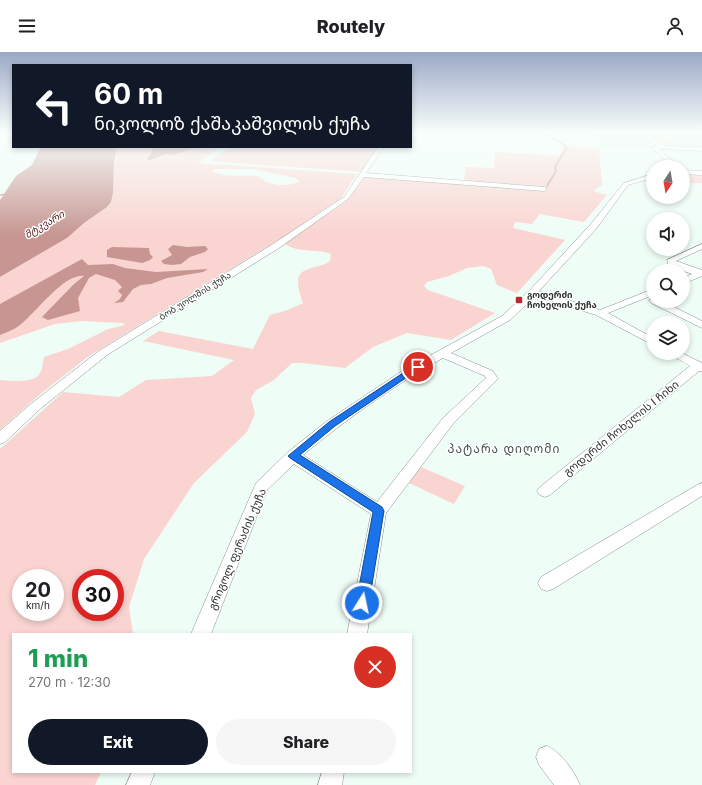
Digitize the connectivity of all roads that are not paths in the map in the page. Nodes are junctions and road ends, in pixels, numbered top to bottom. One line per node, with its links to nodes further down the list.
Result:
1 (367, 167): 4 (street, ბობ უოლშის ქუჩა)
2 (690, 172): 3 (street)
3 (702, 173)
4 (362, 175): 6 (street); 19 (street, ბობ უოლშის ქუჩა)
5 (646, 178): 10 (street, გრიგოლ ფერაძის ქუჩა)
6 (544, 189)
7 (702, 246): 8 (street)
8 (701, 274): 9 (street)
9 (690, 278)
10 (534, 292): 13 (street); 16 (street, გრიგოლ ფერაძის ქუჩა)
11 (646, 299): 13 (street)
12 (672, 308): 14 (street)
13 (600, 313): 15 (street)
14 (702, 324)
15 (646, 338)
16 (443, 354): 20 (street, გრიგოლ ფერაძის ქუჩა); 23 (street)
17 (687, 360): 18 (street)
18 (700, 367): 22 (street, გოდერძი ჩოხელის I ჩიხი)
19 (0, 439)
20 (293, 456): 23 (street); 25 (street, გრიგოლ ფერაძის ქუჩა)
21 (702, 489): 24 (street)
22 (545, 491)
23 (379, 511): 26 (street)
24 (547, 583)
25 (201, 633)
26 (357, 633)
27 (547, 757): 32 (street)
28 (144, 773): 30 (street)
29 (333, 773): 31 (street)
30 (138, 785)
31 (330, 785)
32 (568, 785)

